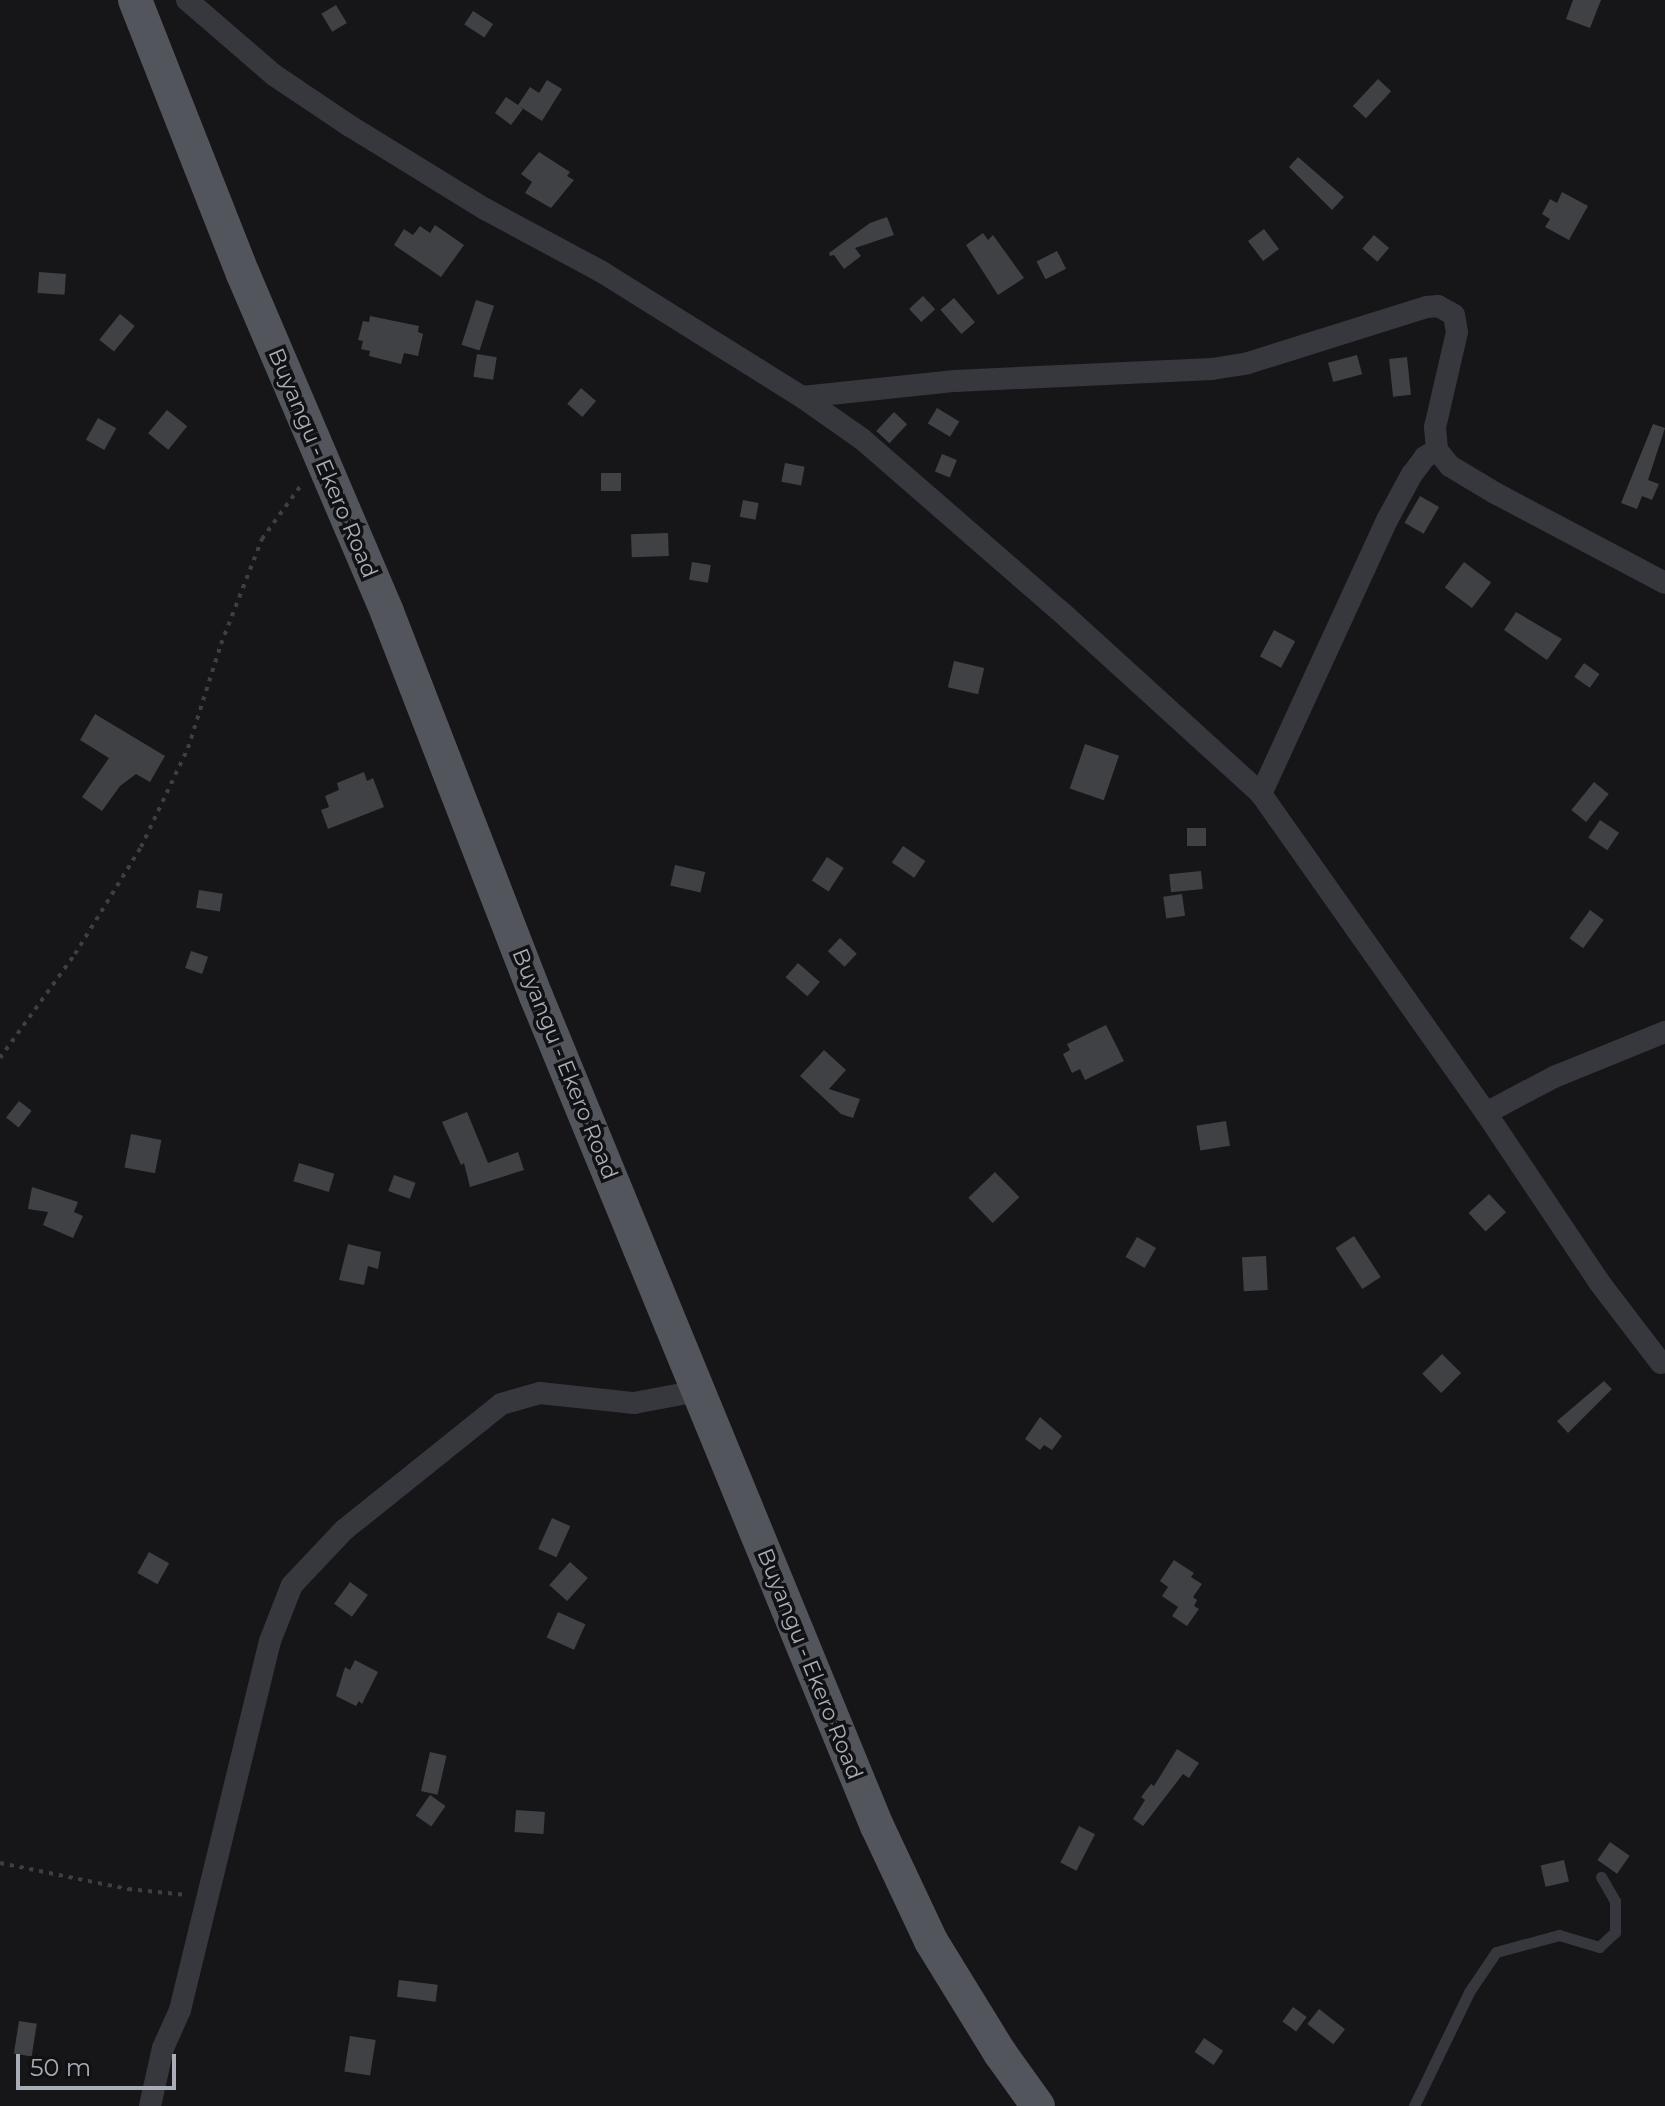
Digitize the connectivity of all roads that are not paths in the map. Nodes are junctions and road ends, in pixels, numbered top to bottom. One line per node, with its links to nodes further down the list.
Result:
1 (135, 0): 10 (main road, Buyangu - Ekero Road)
2 (187, 0): 3 (street)
3 (802, 397): 4 (street); 6 (street)
4 (1437, 450): 5 (street); 6 (street)
5 (1665, 583)
6 (1261, 794): 8 (street)
7 (1665, 1032): 8 (street)
8 (1486, 1113): 9 (street)
9 (1663, 1366)
10 (698, 1391): 12 (street); 13 (main road, Buyangu - Ekero Road)
11 (1601, 1877): 14 (lane)
12 (150, 2106)
13 (1038, 2106)
14 (1414, 2106)

